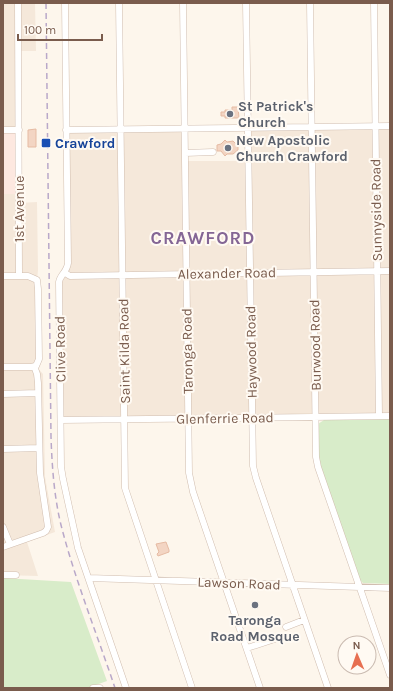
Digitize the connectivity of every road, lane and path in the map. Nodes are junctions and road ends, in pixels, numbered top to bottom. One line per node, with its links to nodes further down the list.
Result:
1 (18, 3): 15 (street, 1st Avenue)
2 (65, 3): 16 (street, Clive Road)
3 (119, 3): 13 (street, Saint Kilda Road)
4 (183, 3): 12 (street, Taronga Road)
5 (246, 3): 10 (street, Haywood Road)
6 (310, 3): 11 (street, Burwood Road)
7 (374, 3): 8 (street, Sunnyside Road)
8 (376, 126): 9 (street); 11 (street); 21 (street, Sunnyside Road)
9 (390, 126)
10 (248, 127): 11 (street); 12 (street); 23 (street, Haywood Road)
11 (312, 127): 20 (street, Burwood Road)
12 (185, 128): 13 (street); 18 (street, Taronga Road)
13 (120, 129): 16 (street); 25 (street, Saint Kilda Road)
14 (3, 130): 15 (street)
15 (19, 130): 27 (street, 1st Avenue)
16 (66, 130): 22 (street, Clive Road)
17 (213, 152): 18 (street)
18 (185, 153): 24 (street, Taronga Road)
19 (390, 271): 21 (street, Alexander Road)
20 (314, 272): 21 (street, Alexander Road); 23 (street, Alexander Road); 34 (street, Burwood Road)
21 (377, 272): 32 (street, Sunnyside Road)
22 (65, 273): 25 (street, Alexander Road); 38 (street, Clive Road)
23 (250, 273): 24 (street, Alexander Road); 35 (street, Haywood Road)
24 (186, 274): 25 (street, Alexander Road); 37 (street, Taronga Road)
25 (123, 275): 36 (street, Saint Kilda Road)
26 (3, 276): 27 (street)
27 (19, 276): 28 (street)
28 (34, 366): 29 (street); 30 (street)
29 (3, 367)
30 (38, 393): 31 (street); 39 (street)
31 (3, 394)
32 (379, 416): 33 (street, Glenferrie Road); 34 (street, Glenferrie Road)
33 (390, 416)
34 (315, 417): 35 (street, Glenferrie Road); 50 (street, Burwood Road)
35 (252, 418): 37 (street, Glenferrie Road); 49 (street, Haywood Road)
36 (124, 419): 37 (street, Glenferrie Road); 38 (street, Glenferrie Road); 47 (street, Saint Kilda Road)
37 (188, 419): 48 (street, Taronga Road)
38 (61, 420): 46 (street, Clive Road)
39 (39, 448): 40 (street); 42 (street)
40 (3, 449)
41 (3, 527): 42 (street)
42 (10, 544): 43 (street)
43 (3, 547)
44 (3, 575): 45 (street)
45 (16, 575)
46 (89, 578): 47 (street, Lawson Road); 59 (street, Clive Road)
47 (155, 580): 48 (street, Lawson Road); 60 (street, Saint Kilda Road)
48 (224, 583): 49 (street, Lawson Road); 55 (street, Taronga Road)
49 (292, 585): 50 (street, Lawson Road); 52 (street, Haywood Road)
50 (360, 588): 51 (street, Lawson Road); 56 (street, Burwood Road)
51 (390, 588)
52 (304, 620): 53 (street); 62 (street, Haywood Road)
53 (286, 627)
54 (275, 639): 55 (street)
55 (247, 648): 61 (street, Taronga Road)
56 (390, 675)
57 (93, 688): 58 (street)
58 (100, 688)
59 (126, 688)
60 (192, 688)
61 (260, 688)
62 (328, 688)

